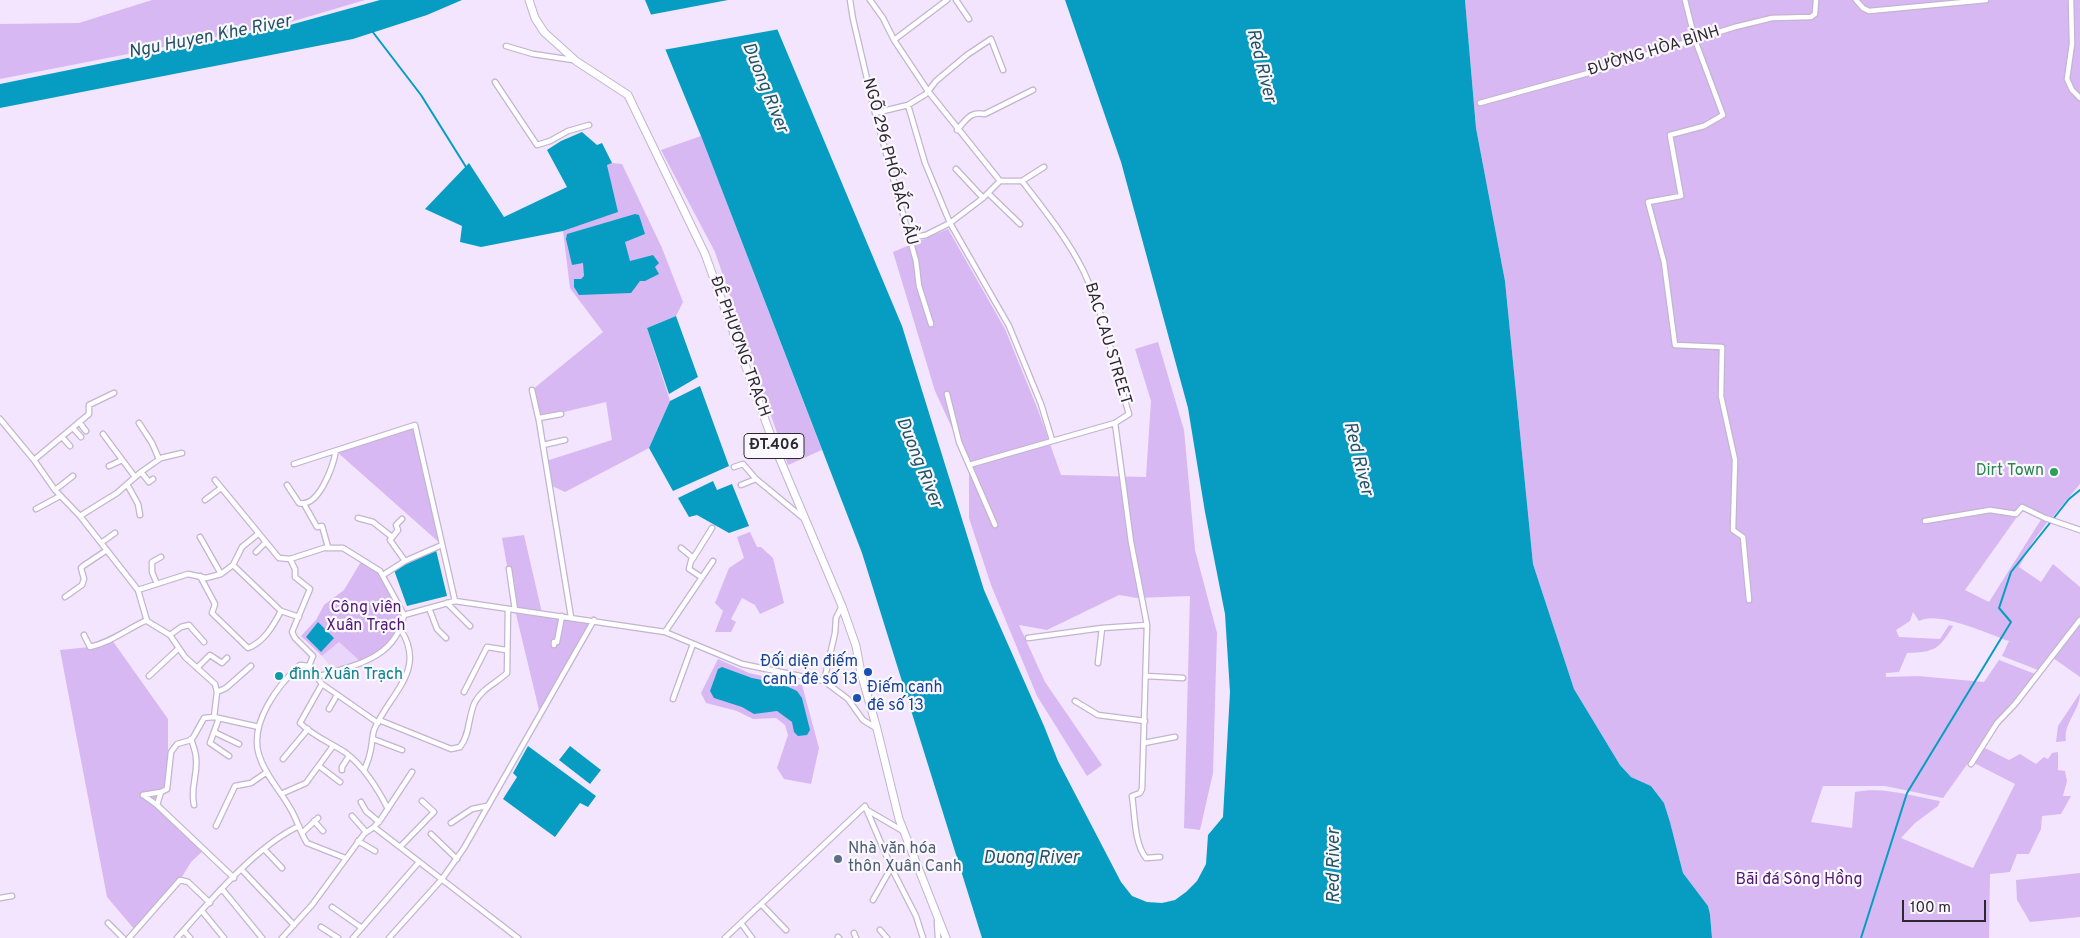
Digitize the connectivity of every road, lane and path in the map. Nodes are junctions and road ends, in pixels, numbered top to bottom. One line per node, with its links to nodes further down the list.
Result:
1 (529, 0): 15 (main road, ĐÊ PHƯƠNG TRẠCH / ĐT.406)
2 (850, 0): 23 (street, NGÕ 296 PHỐ BẮC CẦU)
3 (870, 0): 12 (street)
4 (947, 0): 12 (street)
5 (956, 0): 11 (street)
6 (1685, 0): 13 (street)
7 (1816, 0): 13 (street, ĐƯỜNG HÒA BÌNH)
8 (1856, 0): 9 (street)
9 (1986, 0)
10 (2071, 0): 20 (street)
11 (969, 19)
12 (894, 40): 19 (street)
13 (1695, 40): 21 (street, ĐƯỜNG HÒA BÌNH); 112 (street)
14 (506, 46): 15 (street)
15 (576, 61): 80 (main road, ĐÊ PHƯƠNG TRẠCH / ĐT.406)
16 (1003, 70): 19 (street)
17 (495, 82): 24 (street)
18 (1033, 90): 25 (street)
19 (928, 91): 22 (street); 25 (street)
20 (2080, 98)
21 (1480, 103)
22 (908, 105): 23 (street); 32 (street)
23 (875, 113): 34 (street, NGÕ 296 PHỐ BẮC CẦU)
24 (589, 125)
25 (957, 130): 28 (street)
26 (1044, 167): 29 (street)
27 (956, 169): 31 (street)
28 (1000, 181): 29 (street); 30 (street)
29 (1022, 182): 44 (street, BAC CAU STREET)
30 (988, 193): 31 (street); 33 (street)
31 (983, 198): 32 (street)
32 (950, 224): 34 (street); 51 (street)
33 (1020, 224)
34 (909, 238): 35 (street, NGÕ 296 PHỐ BẮC CẦU)
35 (931, 324)
36 (532, 390): 40 (street)
37 (114, 393): 42 (street)
38 (947, 394): 60 (street)
39 (561, 414): 40 (street)
40 (539, 418): 52 (street)
41 (0, 419): 57 (street)
42 (79, 422): 45 (street); 46 (street)
43 (139, 423): 56 (street)
44 (1114, 423): 51 (street); 127 (street, BAC CAU STREET)
45 (73, 428): 48 (street); 49 (street)
46 (86, 430)
47 (103, 434): 58 (street)
48 (62, 437): 53 (street); 57 (street)
49 (81, 438)
50 (565, 440): 52 (street)
51 (1052, 440): 60 (street)
52 (543, 445): 123 (street)
53 (70, 446)
54 (336, 451): 59 (street); 76 (street); 93 (street)
55 (182, 454): 56 (street)
56 (159, 459): 63 (street)
57 (34, 460): 73 (street)
58 (122, 460): 61 (street); 65 (street)
59 (294, 464)
60 (969, 465): 84 (street)
61 (109, 466)
62 (734, 467): 67 (street)
63 (141, 472): 65 (street); 66 (street)
64 (73, 476): 73 (street)
65 (135, 477): 69 (street)
66 (154, 479)
67 (756, 479): 70 (street); 80 (street)
68 (215, 480): 72 (street)
69 (127, 484): 78 (street); 79 (street)
70 (741, 484)
71 (287, 485): 76 (street)
72 (221, 488): 75 (street); 88 (street)
73 (55, 490): 74 (street)
74 (60, 496): 77 (street); 79 (street)
75 (205, 500)
76 (304, 504): 94 (street)
77 (36, 509)
78 (140, 515)
79 (80, 516): 91 (street)
80 (804, 517): 115 (main road, ĐÊ PHƯƠNG TRẠCH / ĐT.406)
81 (358, 518): 90 (street)
82 (402, 518): 90 (street)
83 (1925, 521): 86 (street)
84 (994, 525)
85 (712, 528): 101 (street)
86 (2080, 530)
87 (115, 532): 91 (street)
88 (258, 534): 92 (street); 103 (street)
89 (200, 537): 105 (street)
90 (392, 537): 100 (street)
91 (101, 543): 96 (street)
92 (266, 543): 97 (street); 99 (street)
93 (442, 544): 100 (street); 113 (street)
94 (328, 547): 99 (street); 106 (street)
95 (681, 548): 101 (street)
96 (107, 550): 110 (street); 111 (street)
97 (256, 552)
98 (161, 557): 109 (street)
99 (290, 560): 122 (street)
100 (405, 560): 106 (street)
101 (692, 560): 108 (street)
102 (712, 561): 108 (street)
103 (232, 565): 105 (street); 119 (street)
104 (508, 569): 118 (street)
105 (221, 574): 107 (street)
106 (383, 575): 120 (street)
107 (200, 576): 109 (street); 119 (street)
108 (702, 577): 131 (street)
109 (157, 584): 110 (street)
110 (138, 590): 124 (street)
111 (65, 597)
112 (1749, 600)
113 (455, 601): 114 (street); 117 (street)
114 (447, 603): 116 (street); 128 (street)
115 (842, 606): 150 (street); 163 (main road, ĐÊ PHƯƠNG TRẠCH / ĐT.406)
116 (429, 608): 120 (street); 134 (street)
117 (508, 609): 118 (street); 140 (street)
118 (514, 610): 121 (street)
119 (281, 611): 122 (street)
120 (404, 615): 130 (street)
121 (562, 616): 123 (street); 138 (street)
122 (299, 617): 144 (street)
123 (571, 617): 125 (street)
124 (147, 620): 132 (street); 133 (street)
125 (594, 620): 131 (street); 188 (street)
126 (2080, 620): 175 (street)
127 (1147, 625): 129 (street); 147 (street, BAC CAU STREET)
128 (470, 626)
129 (1102, 628): 135 (street); 142 (street)
130 (401, 630): 148 (street); 159 (street)
131 (665, 632): 137 (street)
132 (84, 635)
133 (170, 635): 136 (street); 139 (street)
134 (446, 638)
135 (1028, 638)
136 (204, 642)
137 (693, 644): 150 (street); 155 (street)
138 (554, 645)
139 (179, 648): 145 (street); 146 (street)
140 (506, 650): 153 (street); 159 (street)
141 (227, 658): 145 (street)
142 (1098, 663)
143 (251, 666): 152 (street)
144 (309, 666): 148 (street); 161 (street)
145 (197, 668): 152 (street)
146 (149, 676)
147 (1146, 676): 149 (street); 160 (street, BAC CAU STREET)
148 (316, 677): 151 (street)
149 (1183, 678)
150 (824, 681): 163 (street)
151 (322, 684): 154 (street); 162 (street)
152 (217, 692): 158 (street)
153 (464, 692)
154 (338, 695): 157 (street); 159 (street)
155 (673, 699)
156 (1074, 701): 160 (street)
157 (329, 709)
158 (216, 717): 161 (street); 164 (street); 166 (street)
159 (379, 721): 167 (street)
160 (1145, 721): 168 (street, BAC CAU STREET)
161 (259, 727): 179 (street)
162 (308, 729): 170 (street); 174 (street)
163 (877, 729): 200 (main road, ĐÊ PHƯƠNG TRẠCH / ĐT.406)
164 (214, 732): 169 (street); 172 (street)
165 (1175, 737): 168 (street)
166 (191, 739): 182 (street); 187 (street)
167 (373, 739): 171 (street); 178 (street)
168 (1144, 743): 206 (street, BAC CAU STREET)
169 (239, 744)
170 (333, 746): 173 (street); 176 (street)
171 (402, 750)
172 (229, 756)
173 (349, 756): 177 (street); 178 (street)
174 (283, 760)
175 (1971, 764)
176 (319, 766): 181 (street); 183 (street)
177 (342, 770)
178 (364, 771): 189 (street)
179 (267, 772): 183 (street); 194 (street)
180 (412, 772): 189 (street)
181 (340, 782)
182 (161, 792): 186 (street); 186 (street)
183 (281, 794): 195 (street)
184 (422, 801): 203 (street)
185 (361, 802): 192 (street)
186 (156, 805): 213 (street)
187 (194, 805)
188 (488, 806): 193 (street); 208 (street)
189 (388, 809): 192 (street)
190 (866, 810): 200 (street); 211 (street); 220 (street)
191 (352, 816): 199 (street)
192 (379, 822): 196 (street)
193 (451, 823)
194 (216, 826)
195 (299, 826): 198 (street); 204 (street)
196 (374, 827): 199 (street); 203 (street)
197 (323, 831): 198 (street)
198 (302, 832): 207 (street)
199 (366, 832): 202 (street)
200 (904, 832): 223 (main road, ĐÊ PHƯƠNG TRẠCH / ĐT.406)
201 (431, 834): 208 (street)
202 (358, 841): 205 (street); 207 (street)
203 (400, 847): 209 (street)
204 (264, 849): 210 (street); 212 (street)
205 (375, 851)
206 (1160, 857)
207 (345, 858): 226 (street)
208 (457, 859): 214 (street)
209 (420, 862): 214 (street); 228 (street)
210 (282, 868)
211 (891, 868): 218 (street); 246 (street)
212 (242, 870): 213 (street); 226 (street)
213 (234, 878): 215 (street)
214 (442, 879): 241 (street); 242 (street)
215 (222, 890): 219 (street); 237 (street)
216 (12, 896): 217 (street)
217 (0, 898)
218 (873, 900)
219 (210, 903): 222 (street); 233 (street)
220 (761, 904): 225 (street); 229 (street)
221 (332, 907): 228 (street)
222 (202, 911): 231 (street); 236 (street)
223 (937, 915): 247 (street); 248 (main road, ĐÊ PHƯƠNG TRẠCH / ĐT.406)
224 (108, 923): 232 (street)
225 (740, 923): 243 (street); 244 (street)
226 (294, 925): 238 (street)
227 (321, 927): 239 (street)
228 (362, 928): 240 (street)
229 (786, 930)
230 (880, 930): 245 (street)
231 (184, 931): 234 (street); 235 (street)
232 (123, 938)
233 (129, 938)
234 (178, 938)
235 (190, 938)
236 (224, 938)
237 (262, 938)
238 (282, 938)
239 (338, 938)
240 (353, 938)
241 (389, 938)
242 (518, 938)
243 (725, 938)
244 (752, 938)
245 (887, 938)
246 (923, 938)
247 (938, 938)
248 (946, 938)

